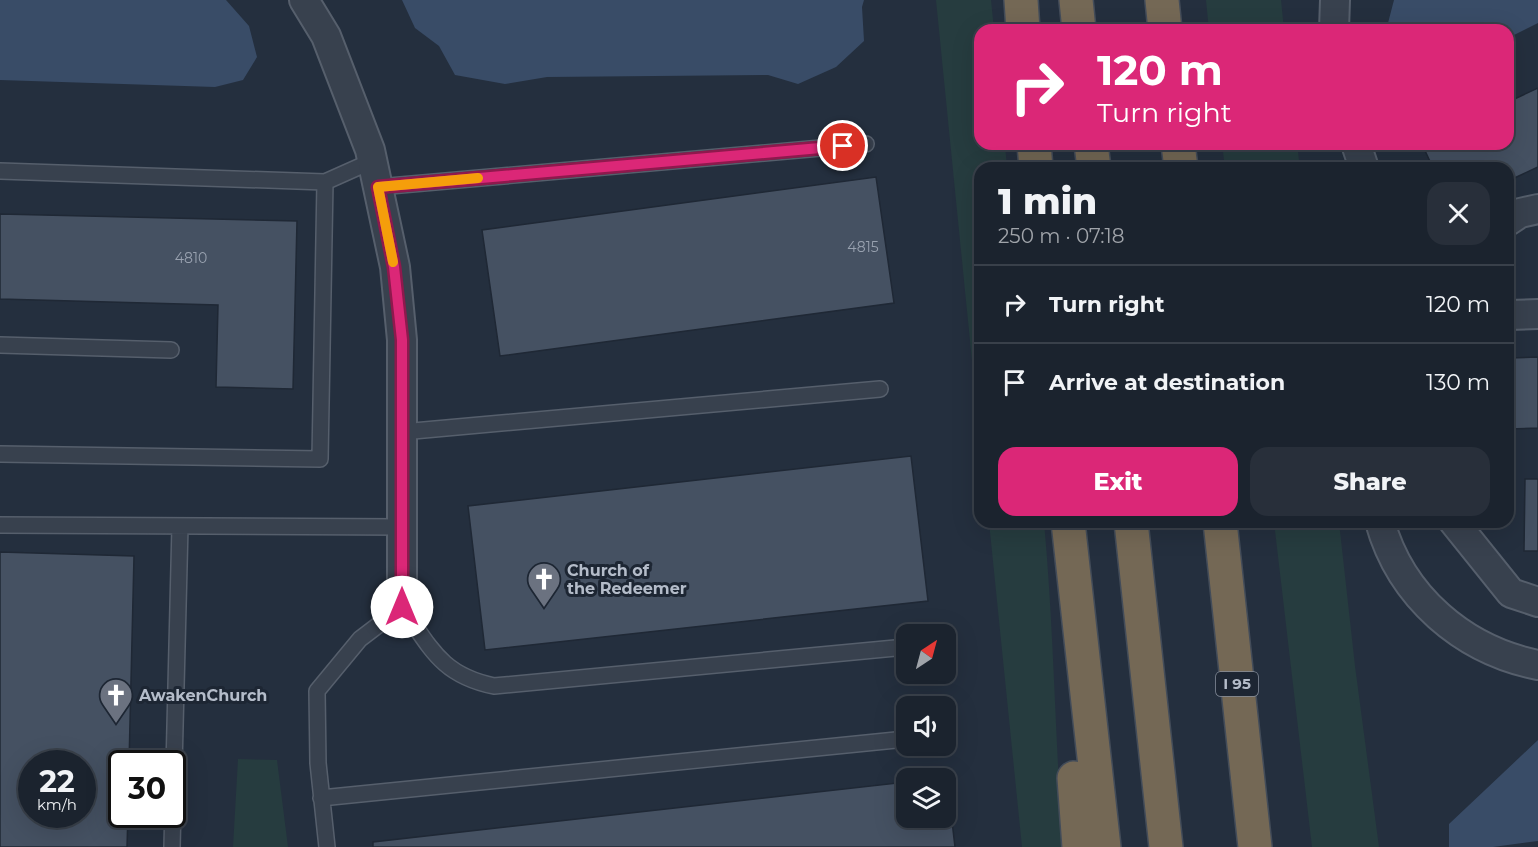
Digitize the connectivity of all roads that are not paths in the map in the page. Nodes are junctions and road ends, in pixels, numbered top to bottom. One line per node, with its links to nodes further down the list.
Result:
1 (304, 0): 12 (street)
2 (1021, 0): 6 (highway)
3 (1076, 0): 7 (highway)
4 (1162, 0): 8 (highway)
5 (1335, 0): 9 (street)
6 (1023, 24)
7 (1078, 24)
8 (1164, 24)
9 (1334, 24)
10 (866, 144): 12 (lane)
11 (0, 171): 13 (lane)
12 (375, 174): 13 (lane); 21 (street)
13 (325, 182): 22 (lane)
14 (1538, 209): 15 (street)
15 (1514, 217)
16 (1538, 314): 17 (street)
17 (1514, 315)
18 (0, 345): 19 (lane)
19 (171, 350)
20 (880, 389): 21 (lane)
21 (402, 432): 25 (street)
22 (0, 454)
23 (0, 525): 24 (lane)
24 (180, 526): 25 (lane); 38 (lane)
25 (402, 527): 33 (street)
26 (1069, 528): 32 (highway)
27 (1132, 528): 42 (highway)
28 (1221, 528): 43 (highway, I 95)
29 (1381, 528): 35 (street)
30 (1459, 528): 31 (street)
31 (1538, 602)
32 (1076, 605): 40 (highway); 41 (highway)
33 (402, 607): 34 (lane); 37 (lane)
34 (896, 648)
35 (1538, 665)
36 (896, 740): 37 (lane)
37 (321, 798): 39 (lane)
38 (172, 847)
39 (327, 847)
40 (1079, 847)
41 (1104, 847)
42 (1166, 847)
43 (1255, 847)

